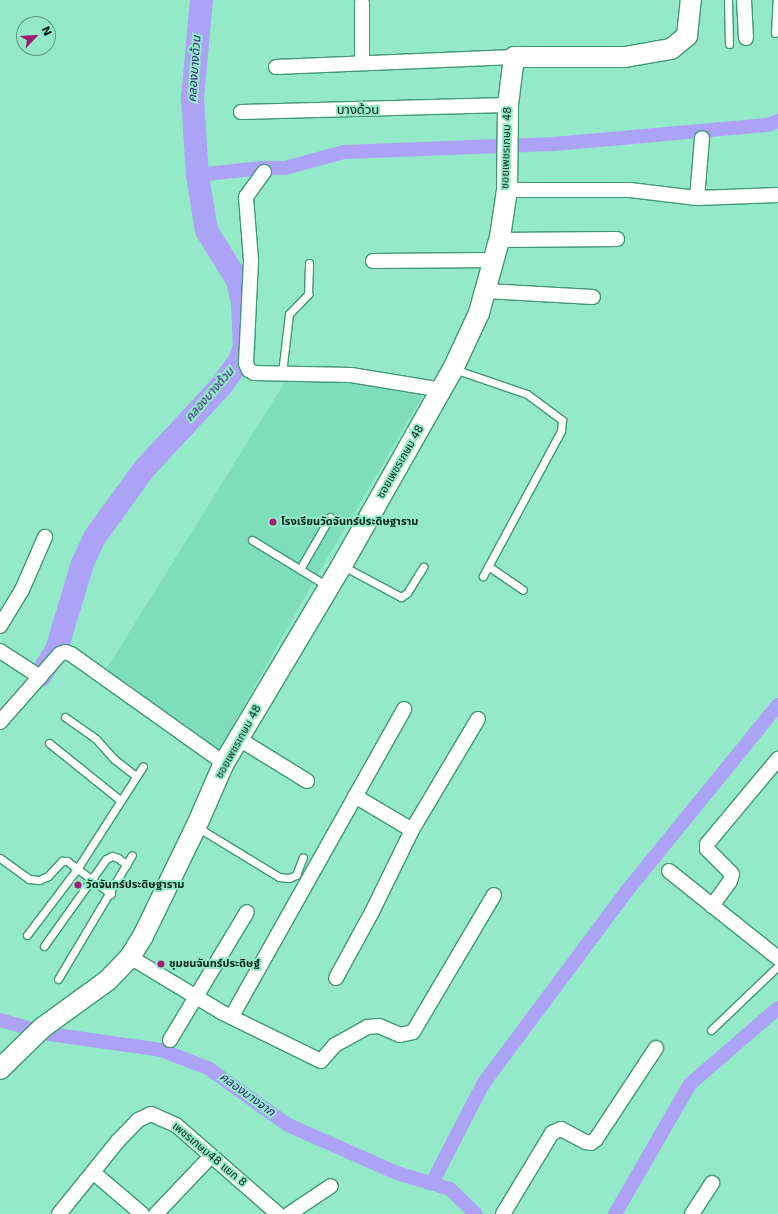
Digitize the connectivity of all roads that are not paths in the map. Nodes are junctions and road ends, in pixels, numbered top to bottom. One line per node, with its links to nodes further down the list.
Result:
1 (691, 0): 9 (street)
2 (728, 0): 8 (lane)
3 (744, 0): 7 (street)
4 (777, 0): 6 (lane)
5 (362, 3): 10 (street)
6 (776, 33)
7 (746, 38)
8 (729, 44)
9 (514, 57): 10 (street); 12 (street, ซอยเพชรเกษม 48)
10 (362, 63): 11 (street)
11 (276, 67)
12 (508, 105): 13 (street); 16 (street, ซอยเพชรเกษม 48)
13 (241, 112)
14 (702, 138): 18 (street)
15 (264, 172): 27 (street)
16 (507, 190): 18 (street); 19 (street, ซอยเพชรเกษม 48)
17 (778, 195): 18 (street)
18 (697, 198)
19 (498, 240): 20 (street); 21 (street, ซอยเพชรเกษม 48)
20 (617, 240)
21 (494, 260): 22 (street); 24 (street, ซอยเพชรเกษม 48)
22 (373, 261)
23 (309, 263): 27 (lane)
24 (486, 291): 25 (street); 26 (street, ซอยเพชรเกษม 48)
25 (593, 297)
26 (453, 369): 28 (street, ซอยเพชรเกษม 48); 33 (lane)
27 (282, 373): 28 (street)
28 (442, 390): 32 (street, ซอยเพชรเกษม 48)
29 (330, 517): 35 (lane)
30 (45, 537): 39 (street)
31 (252, 540): 35 (lane)
32 (342, 565): 34 (lane); 37 (street, ซอยเพชรเกษม 48)
33 (488, 566): 36 (lane); 38 (lane)
34 (423, 567)
35 (300, 569): 37 (lane)
36 (483, 576)
37 (329, 587): 46 (street, ซอยเพชรเกษม 48)
38 (523, 590)
39 (0, 626)
40 (0, 651): 41 (street)
41 (33, 672): 45 (street); 49 (street)
42 (404, 709): 53 (street)
43 (65, 717): 51 (lane)
44 (478, 719): 56 (street)
45 (0, 722)
46 (239, 739): 49 (street, ซอยเพชรเกษม 48); 52 (street)
47 (49, 743): 54 (lane)
48 (778, 759): 66 (street)
49 (224, 764): 55 (street, ซอยเพชรเกษม 48)
50 (143, 766): 51 (lane)
51 (136, 776): 54 (lane)
52 (307, 781)
53 (356, 796): 56 (street); 76 (street)
54 (120, 800): 61 (lane)
55 (196, 827): 58 (lane); 70 (street, ซอยเพชรเกษม 48)
56 (412, 830): 74 (street)
57 (132, 855): 60 (lane)
58 (303, 857)
59 (0, 858): 61 (lane)
60 (127, 865): 63 (lane); 64 (lane)
61 (77, 869): 63 (lane); 68 (lane)
62 (669, 871): 66 (street)
63 (93, 880): 64 (lane); 69 (lane)
64 (111, 894): 73 (lane)
65 (494, 895): 76 (street)
66 (712, 906): 71 (street)
67 (247, 912): 75 (street)
68 (27, 935)
69 (44, 946)
70 (130, 957): 75 (street); 80 (street, ซอยเพชรเกษม 48)
71 (778, 958)
72 (778, 966): 77 (lane)
73 (58, 978)
74 (336, 978)
75 (195, 997): 76 (street); 78 (street)
76 (232, 1016)
77 (711, 1030)
78 (170, 1040)
79 (656, 1048): 90 (street)
80 (2, 1067)
81 (211, 1156): 82 (street, เพชรเกษม48 แยก 8); 87 (street); 88 (street, เพชรเกษม48 แยก 8)
82 (94, 1173): 85 (street, เพชรเกษม48 แยก 8); 86 (street)
83 (712, 1183): 91 (street)
84 (331, 1186): 89 (street)
85 (59, 1214)
86 (142, 1214)
87 (156, 1214)
88 (278, 1214)
89 (289, 1214)
90 (503, 1214)
91 (692, 1214)

